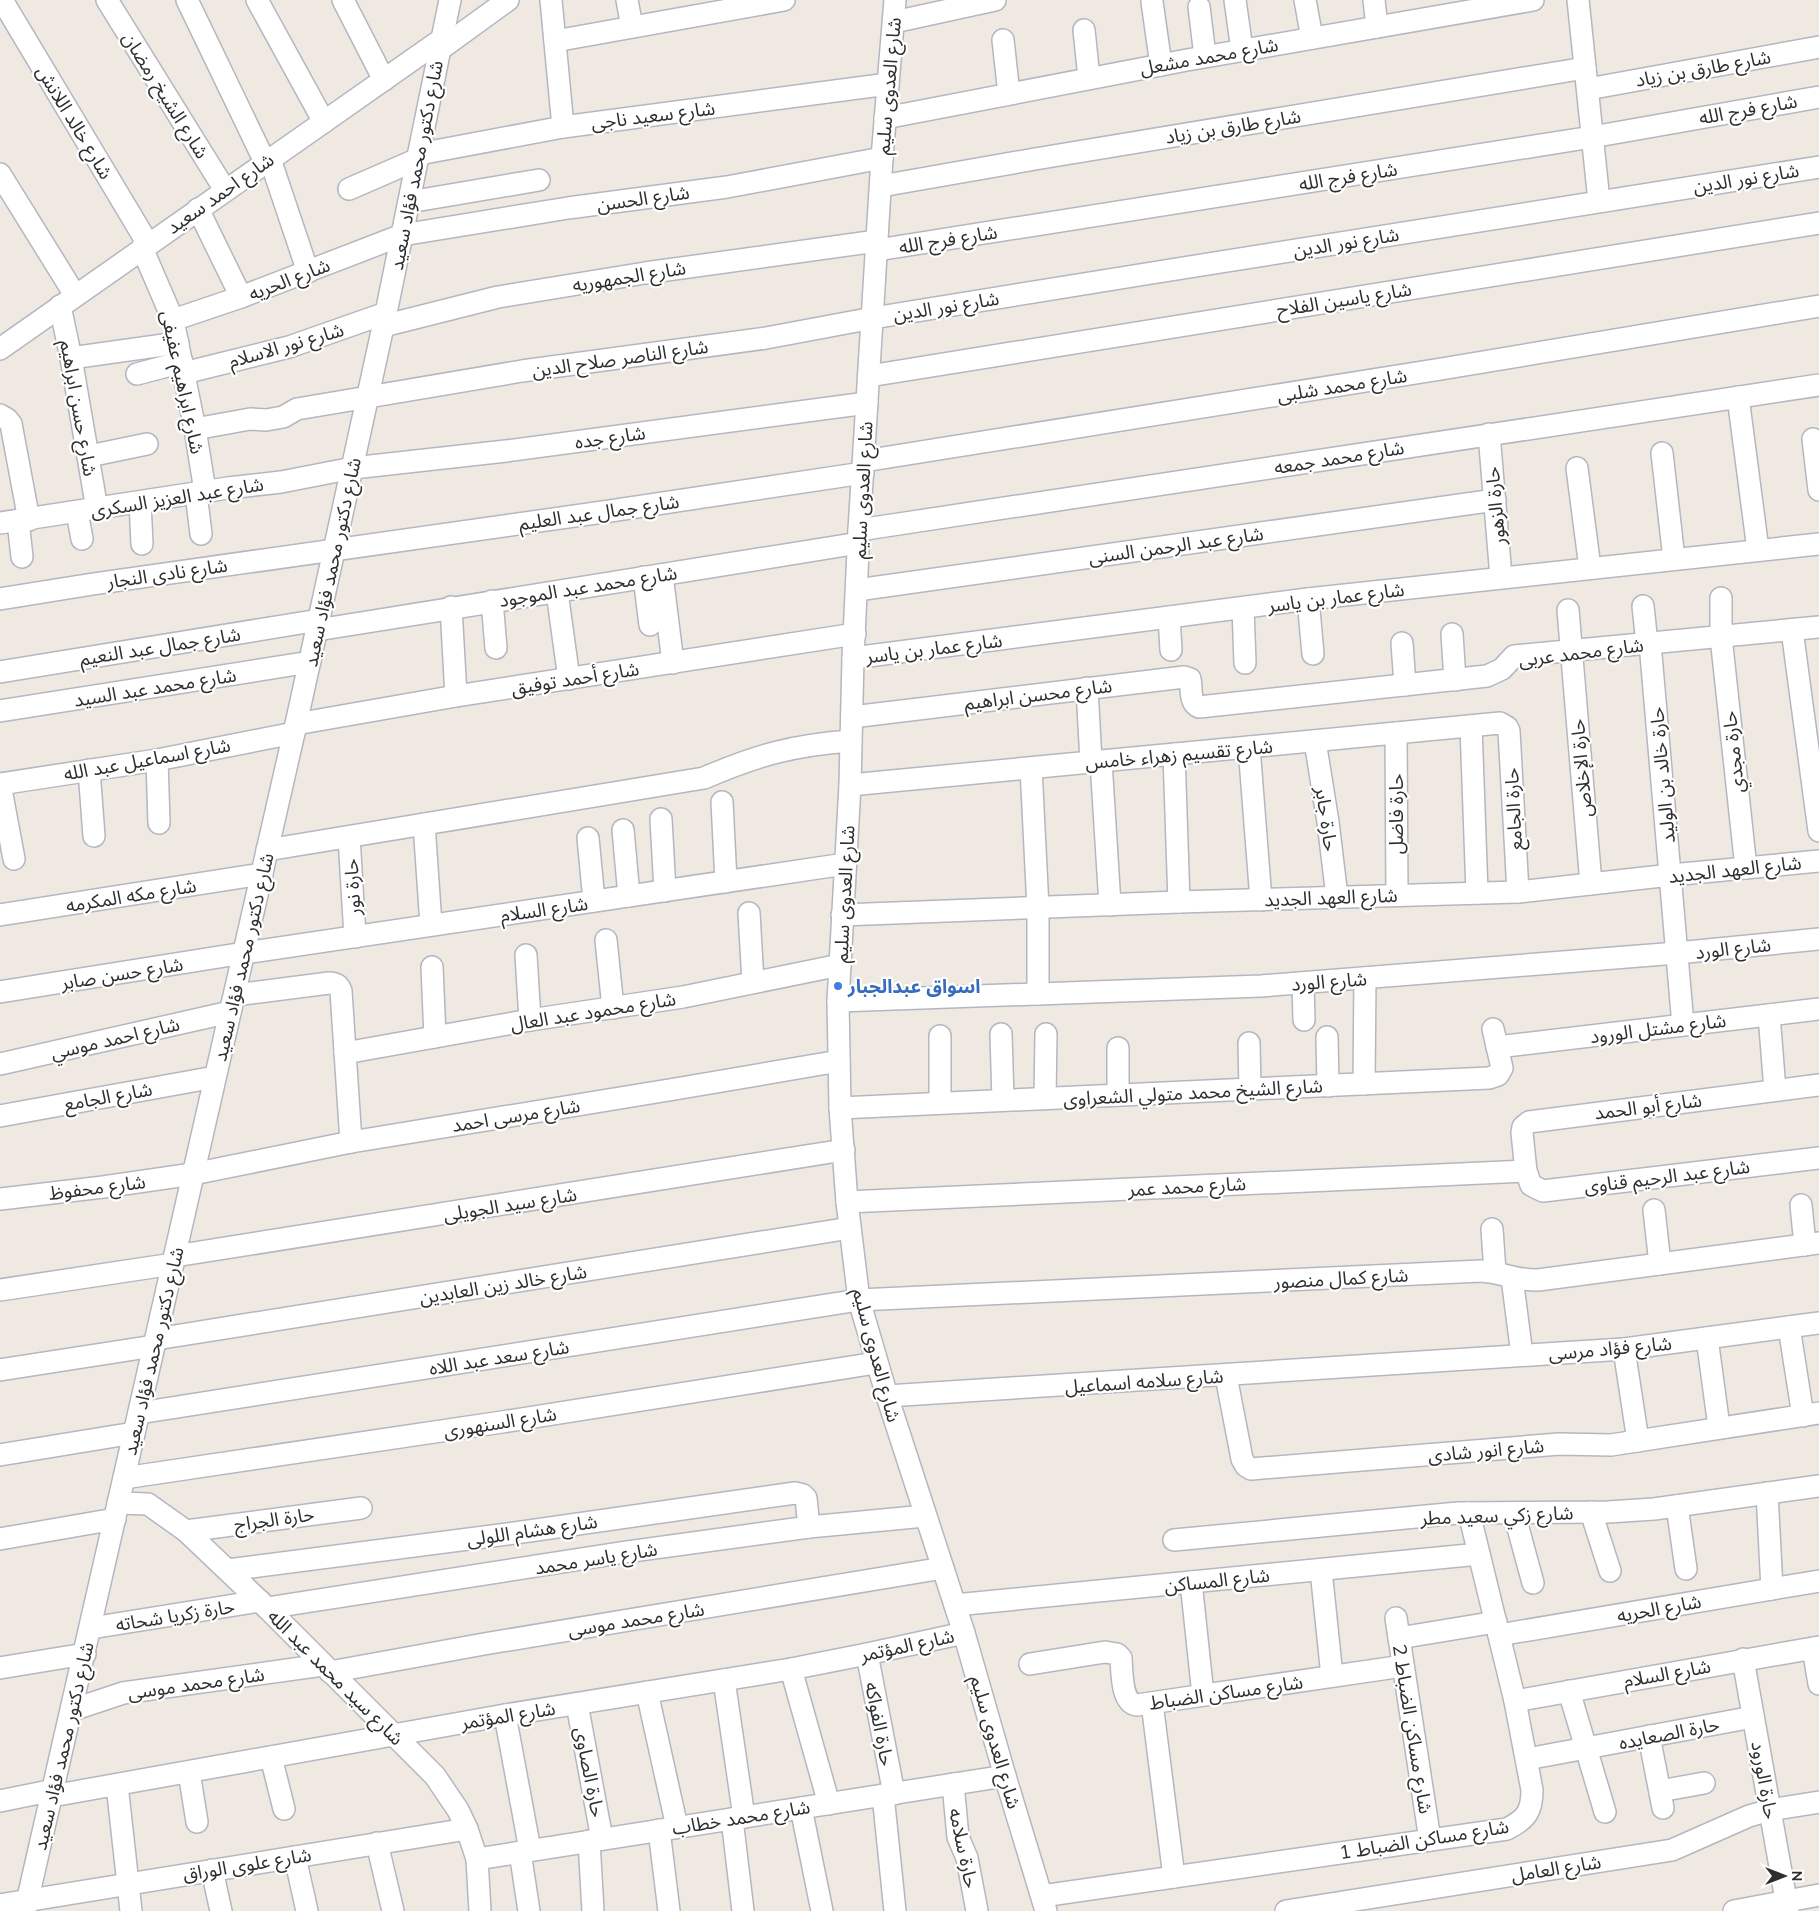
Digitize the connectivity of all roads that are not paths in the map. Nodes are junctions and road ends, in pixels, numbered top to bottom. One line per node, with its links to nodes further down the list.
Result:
1 (2, 0): 20 (street); 59 (street, شارع خالد اللانش)
2 (107, 0): 53 (street, شارع الشيخ رمضان)
3 (187, 0): 47 (street)
4 (257, 0): 42 (street)
5 (343, 0): 37 (street)
6 (433, 0): 27 (street)
7 (450, 0): 27 (street, شارع دكتور محمد فؤاد سعيد)
8 (508, 0): 27 (street, شارع احمد سعيد)
9 (551, 0): 30 (street)
10 (627, 0): 24 (street)
11 (784, 0): 24 (street)
12 (895, 0): 23 (street, شارع العدوى سليم)
13 (995, 0): 23 (street)
14 (1236, 0): 32 (street)
15 (1305, 0): 28 (street)
16 (1374, 0): 25 (street)
17 (1533, 0): 22 (street, شارع محمد مشعل)
18 (1578, 0): 36 (street)
19 (1152, 2): 34 (street)
20 (0, 6)
21 (1199, 6): 33 (street)
22 (1456, 6): 25 (street, شارع محمد مشعل)
23 (894, 22): 38 (street, شارع العدوى سليم)
24 (632, 26): 30 (street)
25 (1377, 27): 28 (street, شارع محمد مشعل)
26 (1084, 30): 35 (street)
27 (442, 38): 37 (street, شارع احمد سعيد); 45 (street, شارع دكتور محمد فؤاد سعيد)
28 (1312, 38): 32 (street, شارع محمد مشعل)
29 (1003, 40): 39 (street)
30 (555, 41): 43 (street)
31 (1819, 48): 36 (street, شارع طارق بن زياد)
32 (1242, 50): 33 (street, شارع محمد مشعل)
33 (1205, 56): 34 (street, شارع محمد مشعل)
34 (1161, 65): 35 (street, شارع محمد مشعل)
35 (1089, 78): 39 (street, شارع محمد مشعل)
36 (1586, 78): 44 (street); 51 (street, شارع طارق بن زياد)
37 (384, 80): 42 (street, شارع احمد سعيد)
38 (888, 84): 41 (street, شارع العدوى سليم); 43 (street, شارع سعيد ناجى)
39 (1009, 94): 41 (street, شارع محمد مشعل)
40 (1819, 97): 44 (street, شارع فرج الله)
41 (885, 118): 46 (street, شارع العدوى سليم)
42 (324, 122): 47 (street, شارع احمد سعيد)
43 (563, 127): 45 (street, شارع سعيد ناجى)
44 (1592, 137): 54 (street); 60 (street, شارع فرج الله)
45 (418, 156): 52 (street, شارع سعيد ناجى); 55 (street, شارع دكتور محمد فؤاد سعيد)
46 (882, 158): 51 (street, شارع العدوى سليم); 58 (street, شارع الحسن)
47 (268, 161): 53 (street, شارع احمد سعيد); 61 (street)
48 (1819, 167): 54 (street, شارع نور الدين)
49 (0, 174): 63 (street, شارع حسن ابراهيم)
50 (539, 180): 55 (street)
51 (881, 186): 60 (street, شارع العدوى سليم)
52 (349, 189)
53 (225, 190): 56 (street, شارع احمد سعيد)
54 (1599, 201): 65 (street, شارع نور الدين)
55 (409, 202): 58 (street, شارع دكتور محمد فؤاد سعيد)
56 (198, 209): 59 (street, شارع احمد سعيد); 62 (street)
57 (1819, 223): 72 (street, شارع ياسين الفلاح)
58 (402, 235): 61 (street, شارع الحريه); 66 (street, شارع دكتور محمد فؤاد سعيد)
59 (145, 246): 63 (street, شارع احمد سعيد); 67 (street, شارع ابراهيم عفيفى)
60 (877, 246): 65 (street, شارع العدوى سليم); 66 (street, شارع الجمهوريه)
61 (308, 272): 62 (street, شارع الحريه)
62 (241, 297): 67 (street, شارع الحريه)
63 (67, 301): 68 (street, شارع احمد سعيد); 69 (street, شارع حسن ابراهيم)
64 (1819, 306): 84 (street, شارع محمد شلبى)
65 (872, 318): 72 (street, شارع العدوى سليم); 74 (street, شارع الناصر صلاح الدين)
66 (385, 319): 70 (street, شارع نور الاسلام); 74 (street, شارع دكتور محمد فؤاد سعيد)
67 (173, 320): 70 (street, شارع ابراهيم عفيفى)
68 (1, 345)
69 (71, 358): 70 (street); 83 (street, شارع حسن ابراهيم)
70 (181, 359): 71 (street); 78 (street, شارع ابراهيم عفيفى)
71 (137, 374)
72 (869, 376): 76 (street, شارع العدوى سليم)
73 (1819, 385): 75 (street, شارع محمد جمعه)
74 (368, 397): 78 (street, شارع الناصر صلاح الدين); 85 (street, شارع دكتور محمد فؤاد سعيد)
75 (1738, 397): 79 (street, شارع محمد جمعه); 99 (street)
76 (867, 402): 84 (street, شارع العدوى سليم); 85 (street, شارع جده)
77 (0, 415): 92 (street)
78 (195, 429): 88 (street, شارع ابراهيم عفيفى)
79 (1490, 434): 89 (street, حارة الزهور); 94 (street, شارع محمد جمعه)
80 (1813, 439): 87 (street)
81 (147, 444): 83 (street)
82 (1662, 453): 101 (street)
83 (89, 456): 91 (street, شارع حسن ابراهيم)
84 (864, 467): 94 (street, شارع العدوى سليم); 98 (street, شارع جمال عبد العليم)
85 (353, 468): 88 (street, شارع عبد العزيز السكرى); 98 (street, شارع دكتور محمد فؤاد سعيد)
86 (1577, 468): 102 (street)
87 (1819, 490)
88 (201, 492): 90 (street, شارع عبد العزيز السكرى); 93 (street, شارع ابراهيم عفيفى)
89 (1495, 500): 104 (street, حارة الزهور); 105 (street, شارع عبد الرحمن السنى)
90 (140, 502): 91 (street, شارع عبد العزيز السكرى); 96 (street)
91 (87, 511): 92 (street, شارع عبد العزيز السكرى); 95 (street, شارع حسن ابراهيم)
92 (16, 521): 100 (street)
93 (202, 534)
94 (860, 536): 103 (street, شارع محمد عبد الموجود); 105 (street, شارع العدوى سليم)
95 (82, 538)
96 (142, 544)
97 (1819, 544): 99 (street, شارع عمار بن ياسر)
98 (335, 549): 108 (street, شارع نادى النجار); 116 (street, شارع دكتور محمد فؤاد سعيد)
99 (1758, 550): 101 (street, شارع عمار بن ياسر)
100 (22, 557)
101 (1674, 559): 102 (street, شارع عمار بن ياسر)
102 (1590, 568): 104 (street, شارع عمار بن ياسر)
103 (653, 576): 106 (street, شارع محمد عبد الموجود); 117 (street); 131 (street)
104 (1501, 577): 109 (street, شارع عمار بن ياسر)
105 (857, 590): 120 (street, شارع العدوى سليم)
106 (557, 592): 110 (street, شارع محمد عبد الموجود); 134 (street)
107 (1721, 598): 122 (street)
108 (0, 599)
109 (1308, 599): 113 (street, شارع عمار بن ياسر); 128 (street)
110 (492, 601): 112 (street, شارع محمد عبد الموجود); 125 (street)
111 (1643, 606): 124 (street, حارة خالد بن الوليد)
112 (451, 607): 116 (street, شارع محمد عبد الموجود); 138 (street)
113 (1243, 608): 115 (street, شارع عمار بن ياسر); 132 (street)
114 (1568, 610): 127 (street, حارة الإخلاص)
115 (1169, 617): 126 (street); 129 (street, شارع عمار بن ياسر)
116 (318, 625): 130 (street, شارع دكتور محمد فؤاد سعيد); 133 (street, شارع جمال عبد النعيم)
117 (650, 625)
118 (1819, 627): 119 (street, شارع محمد عربى)
119 (1792, 630): 122 (street, شارع محمد عربى); 161 (street)
120 (855, 634): 129 (street, شارع العدوى سليم); 131 (street, شارع أحمد توفيق)
121 (1452, 634): 135 (street)
122 (1721, 637): 124 (street, شارع محمد عربى); 169 (street, حارة مجدي)
123 (1402, 643): 136 (street)
124 (1649, 644): 127 (street, شارع محمد عربى); 171 (street, حارة خالد بن الوليد)
125 (496, 648)
126 (1171, 650)
127 (1570, 651): 135 (street, شارع محمد عربى); 173 (street, حارة الإخلاص)
128 (1314, 654)
129 (853, 658): 141 (street, شارع العدوى سليم)
130 (310, 662): 140 (street, شارع محمد عبد السيد); 144 (street, شارع دكتور محمد فؤاد سعيد)
131 (673, 663): 134 (street, شارع أحمد توفيق)
132 (1245, 663)
133 (0, 672)
134 (569, 679): 138 (street, شارع أحمد توفيق)
135 (1455, 680): 136 (street, شارع محمد عربى)
136 (1405, 685): 139 (street, شارع محمد عربى)
137 (1087, 688): 139 (street, شارع محسن ابراهيم); 141 (street, شارع محسن ابراهيم); 151 (street)
138 (456, 696): 144 (street, شارع أحمد توفيق)
139 (1201, 706)
140 (0, 711)
141 (852, 717): 146 (street, شارع العدوى سليم)
142 (1471, 726): 143 (street, شارع تقسيم زهراء خامس); 145 (street, شارع تقسيم زهراء خامس); 176 (street)
143 (1507, 727): 175 (street, حارة الجامع)
144 (295, 728): 150 (street, شارع اسماعيل عبد الله); 165 (street, شارع دكتور محمد فؤاد سعيد)
145 (1396, 733): 147 (street, شارع تقسيم زهراء خامس); 177 (street, حارة فاضل)
146 (851, 741): 155 (street, شارع العدوى سليم); 159 (street)
147 (1315, 741): 148 (street, شارع تقسيم زهراء خامس); 179 (street, حارة جابر)
148 (1249, 747): 149 (street, شارع تقسيم زهراء خامس); 180 (street)
149 (1174, 754): 151 (street, شارع تقسيم زهراء خامس); 182 (street)
150 (156, 760): 153 (street, شارع اسماعيل عبد الله); 158 (street)
151 (1096, 762): 152 (street, شارع تقسيم زهراء خامس); 183 (street)
152 (1031, 768): 155 (street, شارع تقسيم زهراء خامس); 184 (street)
153 (89, 770): 154 (street, شارع اسماعيل عبد الله); 162 (street)
154 (0, 784): 166 (street)
155 (850, 785): 168 (street, شارع العدوى سليم)
156 (722, 802): 172 (street)
157 (660, 819): 174 (street)
158 (159, 823)
159 (424, 824): 163 (street); 188 (street)
160 (623, 830): 178 (street)
161 (1819, 830)
162 (94, 836)
163 (349, 837): 165 (street); 189 (street, حارة نور)
164 (588, 838): 181 (street)
165 (268, 850): 170 (street, شارع دكتور محمد فؤاد سعيد)
166 (14, 859)
167 (1819, 861): 169 (street, شارع العهد الجديد)
168 (845, 864): 172 (street, شارع السلام); 187 (street, شارع العدوى سليم)
169 (1746, 868): 171 (street, شارع العهد الجديد)
170 (262, 874): 186 (street, شارع مكه المكرمه); 192 (street, شارع دكتور محمد فؤاد سعيد)
171 (1670, 875): 173 (street, شارع العهد الجديد); 193 (street, حارة خالد بن الوليد)
172 (726, 882): 174 (street, شارع السلام)
173 (1591, 884): 175 (street, شارع العهد الجديد)
174 (665, 891): 178 (street, شارع السلام)
175 (1518, 892): 176 (street, شارع العهد الجديد)
176 (1477, 893): 177 (street, شارع العهد الجديد)
177 (1397, 895): 179 (street, شارع العهد الجديد)
178 (629, 896): 181 (street, شارع السلام)
179 (1337, 897): 180 (street, شارع العهد الجديد)
180 (1260, 900): 182 (street, شارع العهد الجديد)
181 (594, 901): 188 (street, شارع السلام)
182 (1179, 902): 183 (street, شارع العهد الجديد)
183 (1110, 905): 184 (street, شارع العهد الجديد)
184 (1038, 908): 187 (street, شارع العهد الجديد); 201 (street)
185 (749, 914): 198 (street)
186 (0, 915)
187 (842, 915): 195 (street, شارع العدوى سليم)
188 (431, 925): 189 (street, شارع السلام)
189 (355, 937): 192 (street, شارع السلام)
190 (1819, 939): 193 (street, شارع الورد)
191 (606, 940): 204 (street)
192 (244, 953): 200 (street, شارع حسن صابر); 203 (street, شارع دكتور محمد فؤاد سعيد)
193 (1677, 953): 197 (street, شارع الورد); 209 (street, حارة خالد بن الوليد)
194 (526, 955): 207 (street)
195 (840, 965): 198 (street, شارع محمود عبد العال); 202 (street, شارع العدوى سليم)
196 (432, 967): 213 (street)
197 (1366, 978): 199 (street, شارع الورد); 222 (street)
198 (753, 982): 204 (street, شارع محمود عبد العال)
199 (1303, 983): 201 (street, شارع الورد); 208 (street)
200 (0, 992)
201 (1038, 994): 202 (street, شارع الورد)
202 (838, 1001): 219 (street, شارع العدوى سليم)
203 (233, 1003): 218 (street, شارع احمد موسي); 220 (street, شارع احمد موسي); 221 (street, شارع دكتور محمد فؤاد سعيد)
204 (613, 1008): 207 (street, شارع محمود عبد العال)
205 (1819, 1009): 206 (street, شارع مشتل الورود)
206 (1769, 1015): 209 (street, شارع مشتل الورود); 226 (street)
207 (530, 1020): 213 (street, شارع محمود عبد العال)
208 (1304, 1020)
209 (1683, 1025): 215 (street, شارع مشتل الورود)
210 (1001, 1034): 229 (street)
211 (1046, 1034): 228 (street)
212 (940, 1036): 230 (street)
213 (435, 1037): 218 (street, شارع محمود عبد العال)
214 (1327, 1037): 224 (street)
215 (1495, 1038): 222 (street, شارع الشيخ محمد متولي الشعراوى)
216 (1249, 1043): 225 (street)
217 (1118, 1048): 227 (street)
218 (345, 1053): 233 (street)
219 (839, 1060): 231 (street, شارع العدوى سليم); 233 (street, شارع مرسى احمد)
220 (0, 1064)
221 (216, 1077): 232 (street, شارع الجامع); 237 (street, شارع دكتور محمد فؤاد سعيد)
222 (1364, 1084): 224 (street, شارع الشيخ محمد متولي الشعراوى)
223 (1819, 1085): 226 (street, شارع أبو الحمد)
224 (1328, 1086): 225 (street, شارع الشيخ محمد متولي الشعراوى)
225 (1250, 1089): 227 (street, شارع الشيخ محمد متولي الشعراوى)
226 (1775, 1090): 236 (street, شارع أبو الحمد)
227 (1118, 1095): 228 (street, شارع الشيخ محمد متولي الشعراوى)
228 (1045, 1098): 229 (street, شارع الشيخ محمد متولي الشعراوى)
229 (1003, 1100): 230 (street, شارع الشيخ محمد متولي الشعراوى)
230 (940, 1103): 231 (street, شارع الشيخ محمد متولي الشعراوى)
231 (840, 1108): 234 (street, شارع العدوى سليم)
232 (0, 1116)
233 (351, 1142): 237 (street, شارع مرسى احمد)
234 (844, 1150): 239 (street, شارع العدوى سليم); 245 (street, شارع سيد الجويلى)
235 (1819, 1158): 236 (street, شارع عبد الرحيم قناوى)
236 (1526, 1171): 239 (street, شارع محمد عمر)
237 (194, 1174): 238 (street, شارع محفوظ); 245 (street, شارع دكتور محمد فؤاد سعيد)
238 (0, 1199)
239 (847, 1202): 242 (street, شارع العدوى سليم)
240 (1801, 1205): 244 (street)
241 (1654, 1210): 246 (street)
242 (850, 1228): 249 (street, شارع العدوى سليم); 253 (street, شارع خالد زين العابدين)
243 (1492, 1229): 247 (street)
244 (1812, 1244): 246 (street, شارع كمال منصور)
245 (174, 1260): 248 (street, شارع سيد الجويلى); 253 (street, شارع دكتور محمد فؤاد سعيد)
246 (1660, 1264): 247 (street, شارع كمال منصور)
247 (1504, 1275): 249 (street, شارع كمال منصور); 255 (street)
248 (0, 1290)
249 (859, 1300): 256 (street, شارع العدوى سليم); 262 (street, شارع سعد عبد اللاه)
250 (1819, 1323): 251 (street, شارع فؤاد مرسى)
251 (1789, 1327): 252 (street, شارع فؤاد مرسى); 261 (street)
252 (1707, 1338): 254 (street, شارع فؤاد مرسى); 263 (street)
253 (155, 1342): 258 (street, شارع خالد زين العابدين); 262 (street, شارع دكتور محمد فؤاد سعيد)
254 (1624, 1349): 255 (street, شارع فؤاد مرسى); 264 (street)
255 (1522, 1355): 257 (street, شارع فؤاد مرسى)
256 (876, 1363): 260 (street, شارع العدوى سليم); 266 (street, شارع السنهورى)
257 (1401, 1363): 259 (street, شارع سلامه اسماعيل)
258 (0, 1370)
259 (1226, 1376): 260 (street, شارع سلامه اسماعيل); 264 (street, شارع انور شادى)
260 (887, 1396): 275 (street, شارع العدوى سليم)
261 (1811, 1414): 263 (street, شارع انور شادى)
262 (137, 1423): 265 (street, شارع سعد عبد اللاه); 266 (street, شارع دكتور محمد فؤاد سعيد)
263 (1719, 1428): 264 (street, شارع انور شادى)
264 (1638, 1441)
265 (0, 1455)
266 (124, 1478): 271 (street, شارع دكتور محمد فؤاد سعيد)
267 (1819, 1486): 268 (street, شارع زكي سعيد مطر)
268 (1766, 1494): 269 (street, شارع زكي سعيد مطر); 289 (street)
269 (1677, 1506): 272 (street, شارع زكي سعيد مطر); 282 (street)
270 (360, 1508): 277 (street, حارة الجراج)
271 (116, 1511): 277 (street, شارع سيد محمد عبد الله); 278 (street, شارع سيد محمد عبد الله); 292 (street, شارع دكتور محمد فؤاد سعيد)
272 (1591, 1512): 274 (street, شارع زكي سعيد مطر); 285 (street)
273 (1469, 1513): 274 (street, شارع زكي سعيد مطر); 279 (street, شارع زكي سعيد مطر); 280 (street, شارع مساكن الضباط 1)
274 (1514, 1513): 288 (street)
275 (926, 1516): 276 (street, شارع ياسر محمد); 281 (street, شارع العدوى سليم)
276 (809, 1527): 283 (street, شارع هشام اللولى); 290 (street, شارع ياسر محمد)
277 (186, 1531): 283 (street, شارع سيد محمد عبد الله)
278 (0, 1539)
279 (1174, 1540)
280 (1479, 1554): 284 (street, شارع المساكن); 294 (street, شارع مساكن الضباط 1)
281 (943, 1568): 291 (street, شارع العدوى سليم); 303 (street, شارع محمد موسى)
282 (1686, 1569)
283 (228, 1570): 290 (street, شارع سيد محمد عبد الله)
284 (1321, 1570): 287 (street, شارع المساكن); 305 (street)
285 (1610, 1571)
286 (1819, 1581): 289 (street, شارع الحريه)
287 (1191, 1582): 291 (street, شارع المساكن); 310 (street)
288 (1533, 1583)
289 (1772, 1589): 294 (street, شارع الحريه)
290 (263, 1605): 292 (street, حارة زكريا شحاته); 303 (street, شارع سيد محمد عبد الله)
291 (955, 1605): 295 (street, شارع العدوى سليم)
292 (90, 1628): 297 (street, شارع دكتور محمد فؤاد سعيد)
293 (1397, 1628): 294 (street, شارع الحريه); 301 (street, شارع مساكن الضباط 2)
294 (1497, 1629): 311 (street, شارع مساكن الضباط 1)
295 (964, 1632): 298 (street, شارع المؤتمر); 323 (street, شارع العدوى سليم)
296 (1816, 1647): 299 (street, شارع السلام); 307 (street)
297 (85, 1654): 302 (street); 314 (street, شارع دكتور محمد فؤاد سعيد)
298 (867, 1654): 304 (street, شارع المؤتمر); 328 (street, حارة الفواكه)
299 (1743, 1659): 308 (street, شارع السلام); 316 (street, حارة الورود)
300 (1030, 1664): 312 (street, شارع مساكن الضباط)
301 (1403, 1666): 305 (street, شارع مساكن الضباط); 341 (street, شارع مساكن الضباط 2)
302 (0, 1668)
303 (326, 1669): 314 (street, شارع محمد موسى); 317 (street, شارع سيد محمد عبد الله)
304 (791, 1669): 306 (street, شارع المؤتمر); 331 (street)
305 (1332, 1676): 310 (street, شارع مساكن الضباط)
306 (724, 1680): 309 (street, شارع المؤتمر); 336 (street)
307 (1819, 1684)
308 (1568, 1691): 311 (street, شارع السلام); 319 (street)
309 (647, 1692): 313 (street, شارع المؤتمر); 339 (street)
310 (1203, 1695): 312 (street, شارع مساكن الضباط)
311 (1515, 1700): 321 (street, شارع مساكن الضباط 1)
312 (1152, 1703): 347 (street)
313 (577, 1704): 315 (street, شارع المؤتمر); 340 (street, حارة الصاوى)
314 (72, 1710): 327 (street, شارع دكتور محمد فؤاد سعيد)
315 (505, 1715): 317 (street, شارع المؤتمر); 343 (street)
316 (1753, 1717): 318 (street, حارة الصعايده); 334 (street, حارة الورود)
317 (395, 1735): 320 (street, شارع المؤتمر); 338 (street, شارع سيد محمد عبد الله)
318 (1648, 1736): 319 (street, حارة الصعايده); 324 (street)
319 (1585, 1748): 321 (street, حارة الصعايده); 335 (street)
320 (271, 1757): 322 (street, شارع المؤتمر); 333 (street)
321 (1527, 1759): 341 (street, شارع مساكن الضباط 1)
322 (189, 1772): 326 (street, شارع المؤتمر); 337 (street)
323 (1004, 1776): 325 (street, شارع محمد خطاب); 350 (street, شارع العدوى سليم)
324 (1704, 1783)
325 (953, 1784): 328 (street, شارع محمد خطاب); 365 (street, حارة سلامه)
326 (117, 1785): 327 (street, شارع المؤتمر); 348 (street)
327 (53, 1793): 329 (street, شارع المؤتمر); 352 (street, شارع دكتور محمد فؤاد سعيد)
328 (888, 1794): 331 (street, شارع محمد خطاب); 364 (street, حارة الفواكه)
329 (0, 1801)
330 (1819, 1802): 334 (street, شارع العامل)
331 (828, 1804): 332 (street, شارع محمد خطاب)
332 (801, 1808): 336 (street, شارع محمد خطاب); 363 (street)
333 (284, 1809)
334 (1770, 1810): 353 (street, حارة الورود); 366 (street, شارع العامل)
335 (1604, 1812)
336 (738, 1818): 339 (street, شارع محمد خطاب); 362 (street)
337 (197, 1822)
338 (467, 1829): 342 (street, شارع علوى الوراق); 345 (street, شارع سيد محمد عبد الله)
339 (668, 1829): 340 (street, شارع محمد خطاب); 361 (street)
340 (596, 1840): 343 (street, شارع محمد خطاب); 360 (street, حارة الصاوى)
341 (1430, 1840): 347 (street, شارع مساكن الضباط 1)
342 (377, 1844): 344 (street, شارع علوى الوراق); 357 (street)
343 (525, 1851): 345 (street, شارع محمد خطاب); 359 (street)
344 (295, 1856): 346 (street, شارع علوى الوراق); 356 (street)
345 (477, 1859): 358 (street, شارع سيد محمد عبد الله)
346 (212, 1870): 348 (street, شارع علوى الوراق); 355 (street)
347 (1174, 1877): 350 (street, شارع مساكن الضباط 1)
348 (129, 1883): 352 (street, شارع علوى الوراق); 354 (street)
349 (1819, 1896): 353 (street)
350 (1044, 1904)
351 (0, 1905): 352 (street, شارع علوى الوراق)
352 (26, 1905)
353 (1788, 1906): 367 (street)
354 (131, 1911)
355 (221, 1911)
356 (307, 1911)
357 (393, 1911)
358 (480, 1911)
359 (529, 1911)
360 (593, 1911)
361 (669, 1911)
362 (743, 1911)
363 (822, 1911)
364 (895, 1911)
365 (977, 1911)
366 (1286, 1911)
367 (1734, 1911)

